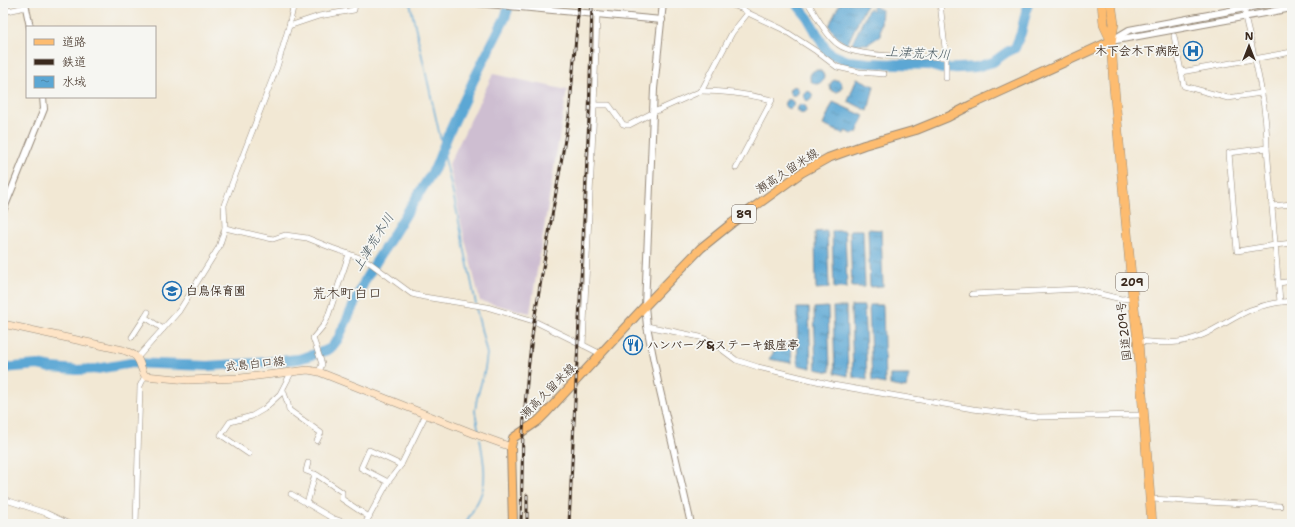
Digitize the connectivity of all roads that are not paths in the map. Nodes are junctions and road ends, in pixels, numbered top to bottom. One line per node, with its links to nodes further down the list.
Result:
1 (294, 3): 20 (street)
2 (355, 3): 20 (street)
3 (476, 3): 16 (street)
4 (663, 3): 18 (street)
5 (727, 3): 15 (street)
6 (808, 3): 24 (street)
7 (940, 3): 24 (street)
8 (1102, 3): 22 (highway, 209)
9 (1111, 3): 22 (highway, 209)
10 (1272, 3): 12 (street)
11 (25, 5): 14 (street); 19 (street)
12 (1244, 6): 17 (street); 22 (street)
13 (1292, 8): 17 (street)
14 (3, 12)
15 (748, 13): 27 (street); 29 (street)
16 (597, 14): 18 (street); 32 (street)
17 (1246, 17): 22 (street); 25 (street)
18 (662, 20): 33 (street)
19 (30, 26)
20 (289, 26): 39 (street)
21 (1174, 36): 26 (street)
22 (1112, 41): 46 (highway, 国道209号 / 209); 49 (main road, 瀬高久留米線 / 89)
23 (1292, 52): 25 (street)
24 (946, 57): 28 (street)
25 (1254, 58): 26 (street); 30 (street)
26 (1181, 72): 30 (street)
27 (884, 74)
28 (946, 78)
29 (700, 91): 33 (street); 35 (street)
30 (1261, 93): 34 (street)
31 (43, 98): 38 (street)
32 (594, 105): 33 (street); 57 (street)
33 (653, 112): 49 (street)
34 (1267, 148): 37 (street); 41 (street)
35 (736, 168)
36 (1292, 204): 37 (street)
37 (1272, 206): 41 (street)
38 (3, 211)
39 (225, 228): 42 (street); 54 (street)
40 (1292, 243): 41 (street)
41 (1275, 245): 44 (street)
42 (349, 254): 57 (street); 61 (street)
43 (1292, 281): 44 (street)
44 (1278, 283): 48 (street)
45 (972, 294): 46 (street)
46 (1133, 298): 56 (highway, 国道209号 / 209)
47 (1292, 301): 48 (street)
48 (1280, 302): 56 (street)
49 (645, 306): 53 (street); 58 (main road, 瀬高久留米線 / 89)
50 (148, 312): 51 (street)
51 (144, 317): 54 (street); 55 (street)
52 (3, 324): 59 (main road)
53 (647, 326): 65 (street); 84 (street)
54 (163, 329): 59 (street)
55 (132, 337)
56 (1138, 341): 65 (highway, 国道209号 / 209)
57 (583, 345): 58 (street)
58 (601, 354): 67 (main road, 瀬高久留米線 / 89)
59 (137, 358): 62 (main road)
60 (292, 371): 61 (main road, 武島白口線); 62 (main road, 武島白口線); 63 (street)
61 (319, 372): 64 (main road, 武島白口線)
62 (143, 374): 80 (street)
63 (283, 390): 66 (street); 68 (street)
64 (426, 414): 67 (main road, 武島白口線); 70 (street)
65 (1143, 415): 75 (highway, 国道209号 / 209)
66 (317, 441)
67 (511, 447): 83 (main road)
68 (249, 454)
69 (308, 463): 71 (street)
70 (401, 465): 72 (street); 72 (street)
71 (315, 474): 76 (street); 78 (street)
72 (388, 482): 78 (street)
73 (291, 494): 76 (street)
74 (3, 498): 79 (street)
75 (1151, 499): 77 (street); 85 (highway, 国道209号 / 209)
76 (308, 504): 81 (street)
77 (1280, 506)
78 (369, 517): 82 (street)
79 (69, 524)
80 (136, 524)
81 (349, 524)
82 (365, 524)
83 (513, 524)
84 (691, 524)
85 (1152, 524)

